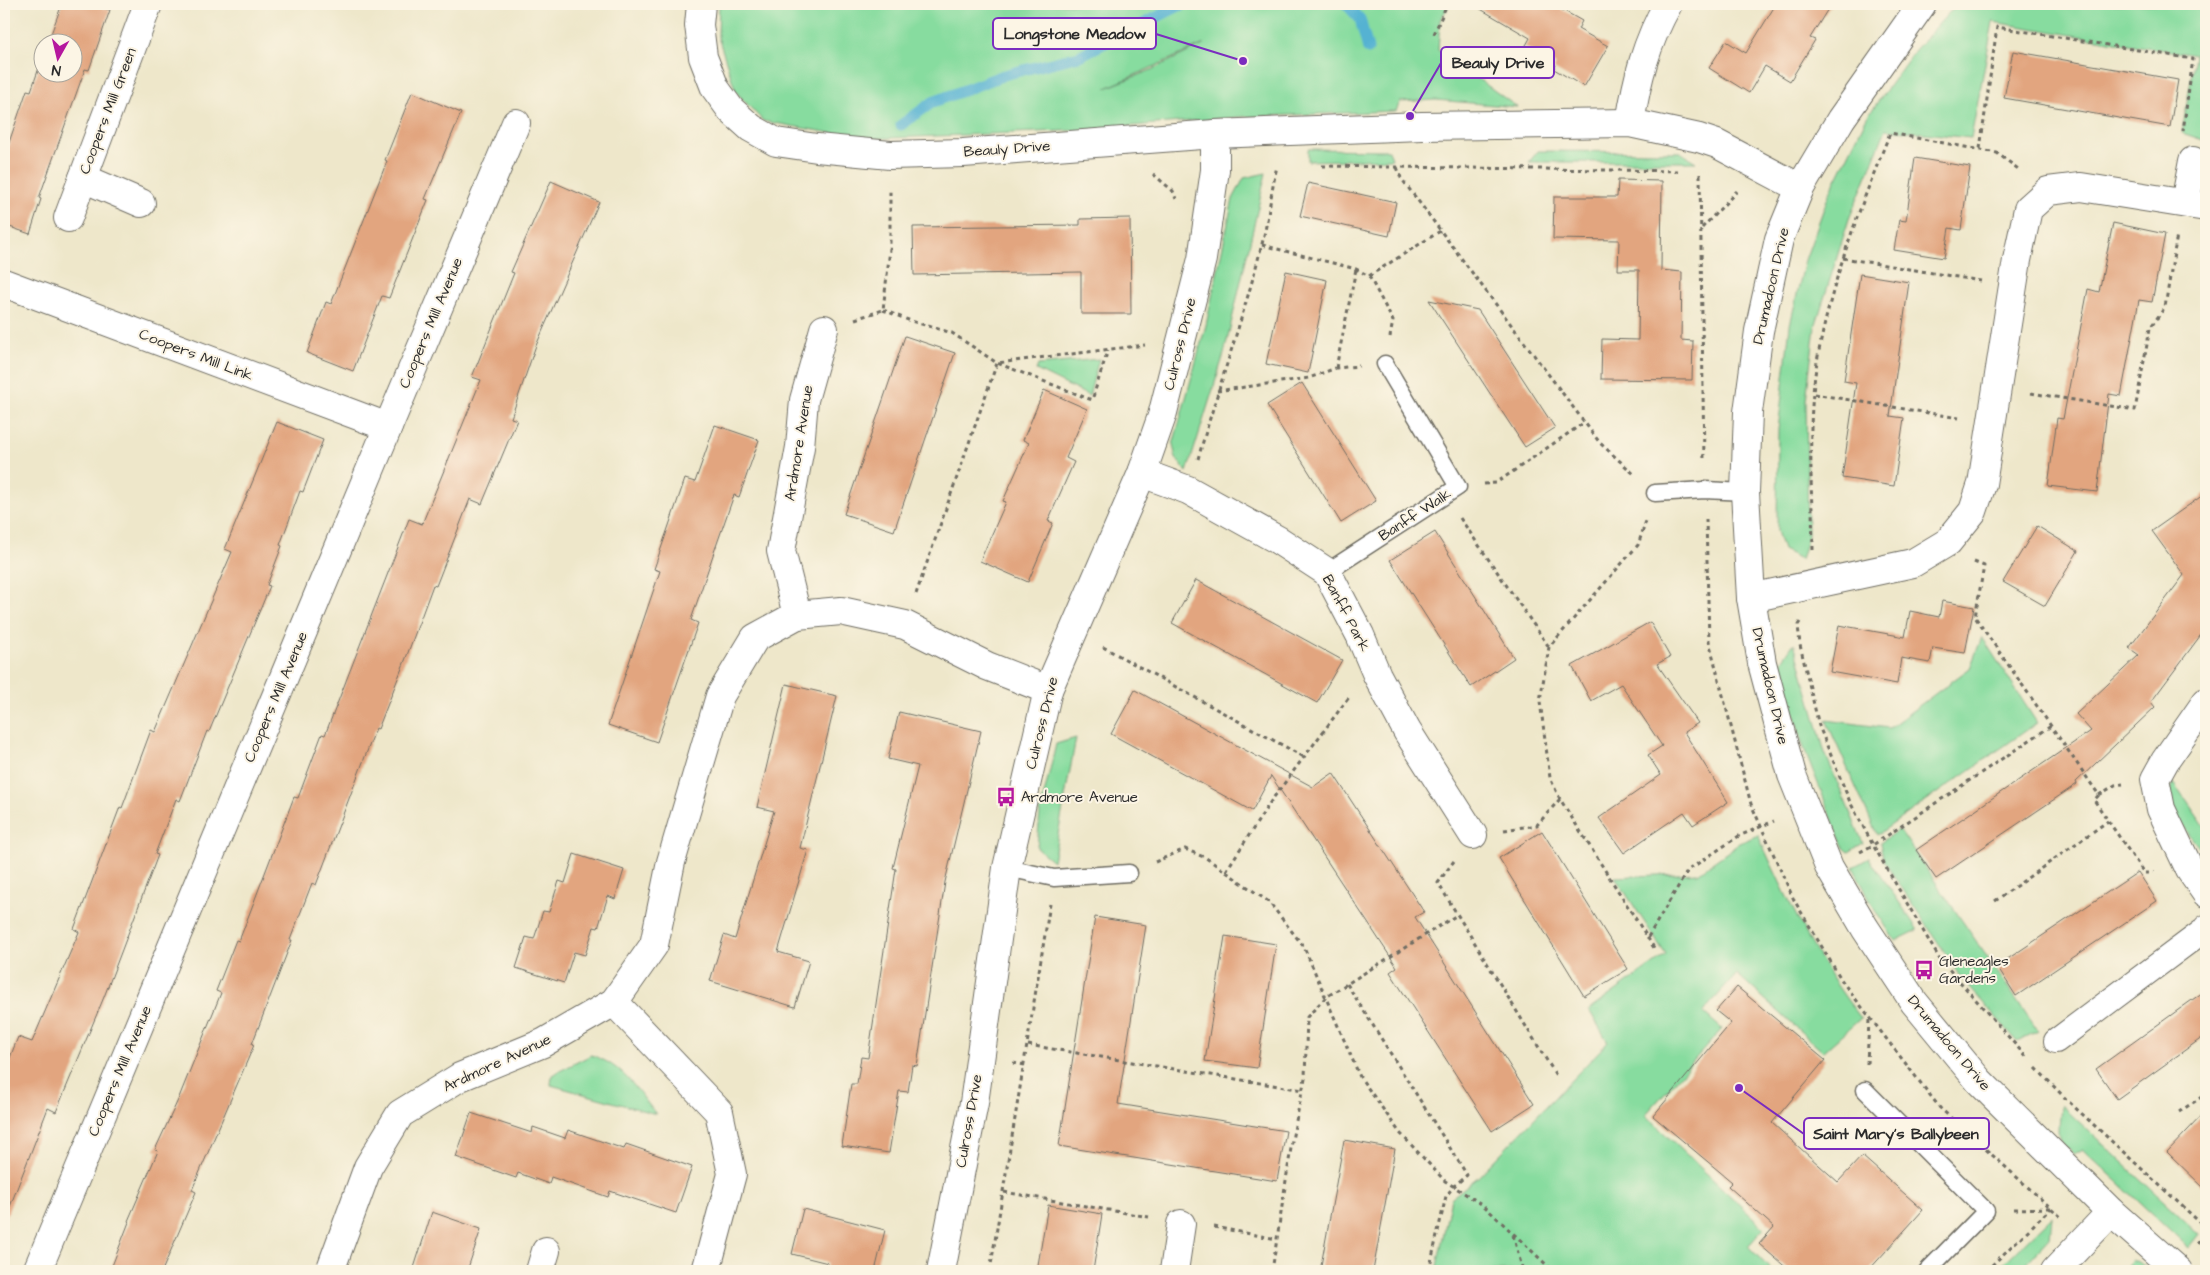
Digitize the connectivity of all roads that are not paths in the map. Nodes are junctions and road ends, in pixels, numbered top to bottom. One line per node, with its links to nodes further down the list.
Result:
1 (148, 4): 9 (street, Coopers Mill Green)
2 (701, 4): 7 (street, Beauly Drive)
3 (1668, 4): 5 (street)
4 (1922, 4): 10 (street, Drumadoon Drive)
5 (1630, 123): 7 (street, Beauly Drive); 10 (street, Beauly Drive)
6 (516, 124): 17 (street, Coopers Mill Avenue)
7 (1215, 134): 18 (street, Culross Drive)
8 (2193, 161): 12 (street)
9 (82, 178): 11 (street); 13 (street, Coopers Mill Green)
10 (1800, 188): 19 (street, Drumadoon Drive)
11 (141, 203)
12 (2196, 205): 22 (street)
13 (68, 218)
14 (4, 283): 17 (street, Coopers Mill Link)
15 (824, 329): 23 (street, Ardmore Avenue)
16 (1385, 364): 21 (lane, Banff Walk)
17 (388, 427): 36 (street, Coopers Mill Avenue)
18 (1142, 473): 21 (street, Banff Park); 24 (street, Culross Drive)
19 (1745, 492): 20 (lane); 22 (street, Drumadoon Drive)
20 (1655, 493)
21 (1328, 572): 26 (street, Banff Park)
22 (1751, 598): 34 (street, Drumadoon Drive)
23 (797, 615): 24 (street, Ardmore Avenue); 31 (street, Ardmore Avenue)
24 (1048, 690): 27 (street, Culross Drive)
25 (2206, 702): 29 (street)
26 (1473, 835)
27 (1007, 868): 28 (lane); 39 (street, Culross Drive)
28 (1129, 873)
29 (2206, 893)
30 (2206, 927): 32 (street)
31 (614, 1002): 37 (street, Ardmore Avenue); 38 (street)
32 (2056, 1040)
33 (1865, 1090): 41 (lane)
34 (2112, 1212): 42 (street); 43 (street, Drumadoon Drive)
35 (1182, 1224): 40 (street)
36 (37, 1271)
37 (330, 1271)
38 (706, 1271)
39 (941, 1271)
40 (1174, 1271)
41 (1927, 1271)
42 (2055, 1271)
43 (2178, 1271)

